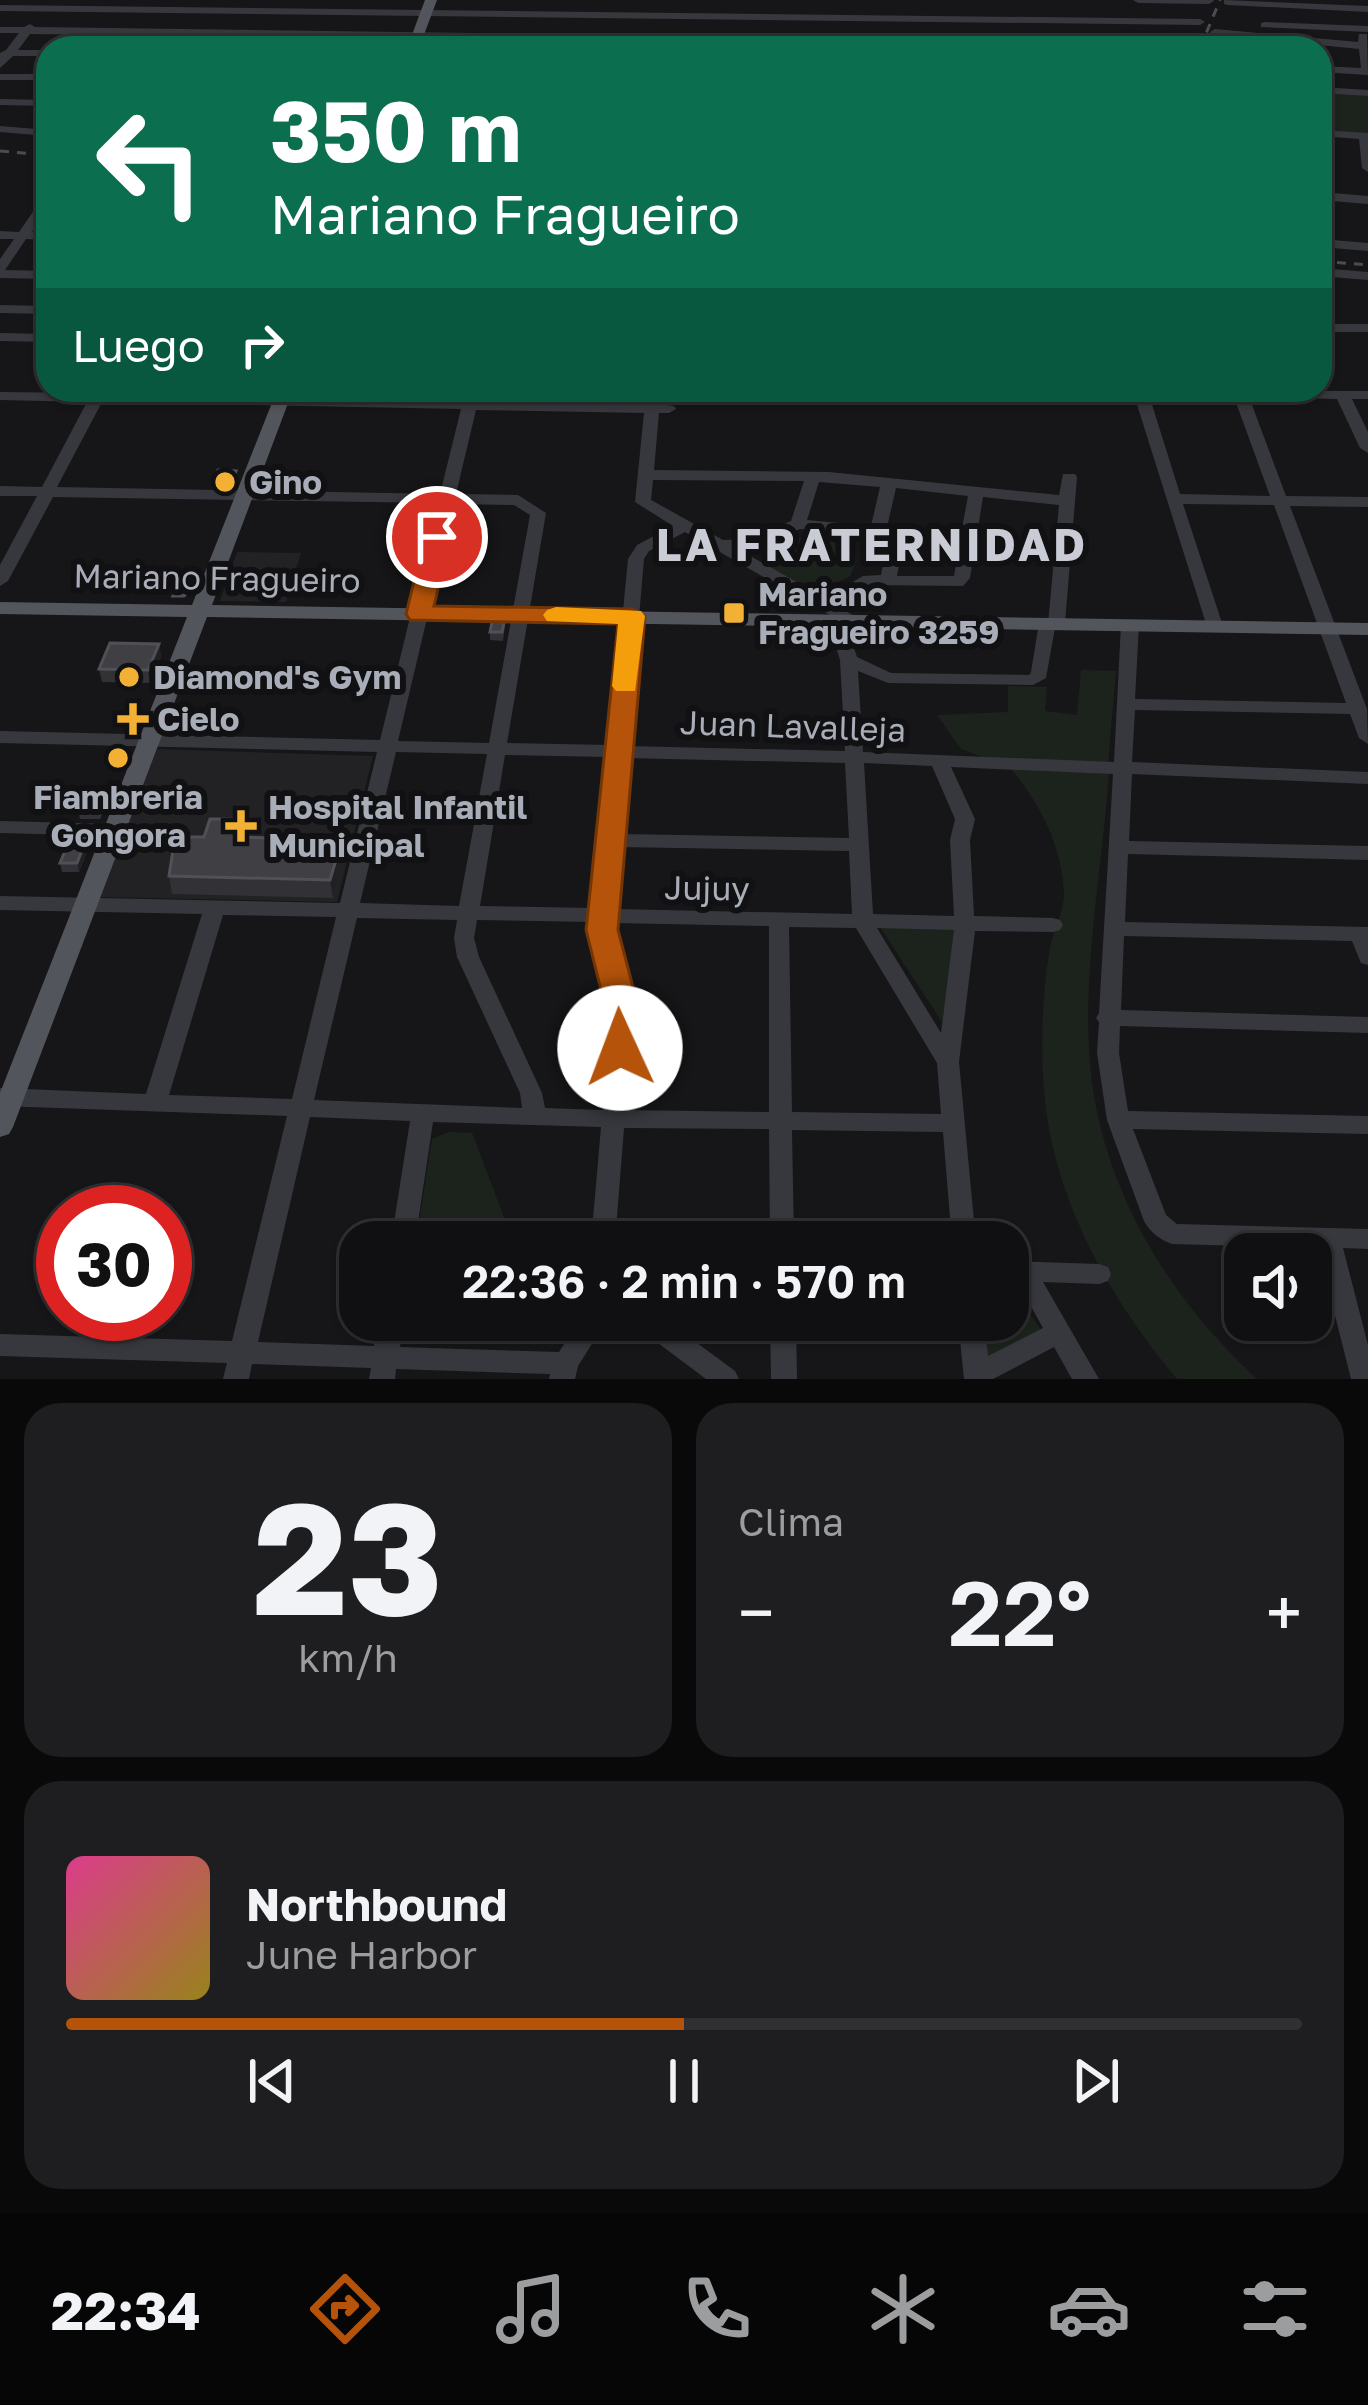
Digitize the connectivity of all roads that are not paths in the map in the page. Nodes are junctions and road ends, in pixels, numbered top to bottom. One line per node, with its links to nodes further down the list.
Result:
1 (548, 0): 16 (street)
2 (686, 0): 17 (street)
3 (814, 0): 18 (street)
4 (1020, 0): 19 (street)
5 (1127, 0): 20 (street)
6 (1138, 0): 7 (street)
7 (1209, 1)
8 (1228, 1): 9 (street); 22 (street)
9 (1289, 2): 15 (street); 22 (street)
10 (49, 4): 11 (street); 14 (street); 25 (street)
11 (177, 5): 12 (street); 26 (street)
12 (302, 6): 13 (street); 28 (street)
13 (428, 6): 16 (street); 29 (main road)
14 (0, 8)
15 (1362, 9): 23 (street)
16 (545, 14): 17 (street); 30 (street)
17 (685, 15): 18 (street); 31 (street)
18 (814, 17): 19 (street); 32 (street)
19 (1026, 20): 20 (street); 33 (street)
20 (1136, 21): 21 (street)
21 (1200, 22)
22 (1291, 26): 23 (street); 34 (street); 35 (street)
23 (1362, 27): 37 (street)
24 (0, 29): 25 (street)
25 (28, 30): 26 (street); 38 (street)
26 (160, 32): 27 (street); 28 (street)
27 (157, 36)
28 (285, 36)
29 (418, 36)
30 (540, 36)
31 (683, 36)
32 (815, 36)
33 (1030, 36)
34 (1212, 36)
35 (1328, 36)
36 (1332, 37): 37 (street)
37 (1364, 46): 41 (street)
38 (5, 53): 39 (street); 42 (street)
39 (36, 53)
40 (1332, 58): 41 (street)
41 (1366, 62): 44 (street)
42 (0, 65)
43 (1332, 70): 44 (street)
44 (1367, 72)
45 (0, 77): 46 (street)
46 (36, 77)
47 (1332, 92): 48 (street)
48 (1368, 93)
49 (0, 102): 50 (street)
50 (36, 103)
51 (0, 129): 52 (street)
52 (36, 132)
53 (1332, 134): 54 (street)
54 (1366, 136): 55 (street)
55 (1368, 168)
56 (1332, 197): 57 (street)
57 (1368, 200)
58 (36, 216): 60 (street)
59 (0, 235): 60 (street)
60 (22, 235): 61 (street); 64 (street)
61 (36, 236)
62 (1332, 244): 63 (street)
63 (1368, 247)
64 (0, 271): 65 (street)
65 (36, 273)
66 (1332, 273): 67 (street)
67 (1368, 276)
68 (0, 309): 69 (street)
69 (36, 310)
70 (1332, 328): 71 (street)
71 (1368, 328)
72 (0, 337): 73 (street)
73 (36, 338)
74 (36, 395): 78 (street)
75 (1332, 395): 76 (street)
76 (1343, 395): 77 (street); 87 (street)
77 (1368, 395)
78 (0, 396)
79 (95, 402): 93 (street)
80 (281, 402): 95 (main road)
81 (470, 402): 96 (street)
82 (540, 402): 86 (street)
83 (658, 402): 86 (street)
84 (1143, 402): 97 (street)
85 (1244, 402): 99 (street)
86 (661, 409): 88 (street)
87 (1368, 448)
88 (646, 475): 89 (street); 102 (street)
89 (813, 477): 91 (street); 101 (street)
90 (1069, 477): 98 (street)
91 (889, 484): 94 (street); 103 (street)
92 (0, 490): 93 (street)
93 (47, 491): 95 (street); 109 (street)
94 (976, 493): 98 (street); 104 (street)
95 (244, 495): 96 (street); 111 (main road)
96 (447, 498): 112 (street); 114 (street)
97 (1174, 499): 99 (street); 118 (street)
98 (1067, 501): 117 (street)
99 (1281, 501): 100 (street); 119 (street)
100 (1368, 502)
101 (798, 524): 103 (street); 105 (street)
102 (686, 526): 106 (street); 115 (street)
103 (888, 532): 104 (street); 108 (street)
104 (968, 539): 108 (street)
105 (759, 540): 106 (street); 107 (street)
106 (719, 545): 107 (street)
107 (754, 565): 113 (street)
108 (888, 580): 113 (street)
109 (0, 581)
110 (0, 608): 111 (main road, Mariano Fragueiro)
111 (199, 611): 112 (main road, Mariano Fragueiro); 126 (main road)
112 (419, 614): 114 (main road, Mariano Fragueiro); 127 (street)
113 (837, 614): 115 (main road, Mariano Fragueiro); 117 (main road, Mariano Fragueiro); 121 (street)
114 (519, 615): 115 (main road, Mariano Fragueiro); 128 (street)
115 (632, 616): 129 (street)
116 (1130, 624): 117 (main road, Mariano Fragueiro); 118 (main road, Mariano Fragueiro); 122 (street)
117 (1052, 626): 121 (street)
118 (1214, 626): 119 (main road, Mariano Fragueiro)
119 (1330, 628): 120 (main road, Mariano Fragueiro); 123 (street)
120 (1368, 629)
121 (849, 661): 130 (street)
122 (1125, 704): 123 (street); 132 (street)
123 (1358, 709): 125 (street)
124 (0, 737): 126 (street, Juan Lavalleja)
125 (1368, 738)
126 (149, 740): 127 (street, Juan Lavalleja); 135 (main road)
127 (387, 746): 128 (street, Juan Lavalleja); 143 (street)
128 (496, 749): 129 (street, Juan Lavalleja); 144 (street)
129 (619, 752): 130 (street, Juan Lavalleja); 136 (street)
130 (851, 757): 131 (street, Juan Lavalleja); 137 (street)
131 (939, 760): 132 (street, Juan Lavalleja); 148 (street)
132 (1121, 771): 133 (street, Juan Lavalleja); 138 (street)
133 (1368, 778)
134 (0, 827): 135 (street)
135 (114, 830): 141 (main road)
136 (610, 840): 137 (street); 145 (street)
137 (858, 844): 147 (street)
138 (1117, 847): 139 (street); 150 (street)
139 (1368, 853)
140 (0, 903): 141 (street, Jujuy)
141 (86, 905): 142 (street, Jujuy); 156 (main road)
142 (214, 909): 143 (street, Jujuy); 157 (street)
143 (348, 912): 144 (street, Jujuy); 158 (street)
144 (467, 916): 145 (street, Jujuy); 160 (street)
145 (603, 919): 146 (street, Jujuy); 161 (street)
146 (779, 922): 147 (street, Jujuy); 163 (street)
147 (863, 922): 148 (street, Jujuy); 155 (street)
148 (966, 924): 149 (street, Jujuy); 155 (street)
149 (1053, 925)
150 (1115, 928): 151 (street); 153 (street)
151 (1364, 934): 152 (street)
152 (1368, 958)
153 (1107, 1018): 154 (street); 162 (street)
154 (1368, 1025)
155 (948, 1064): 164 (street)
156 (6, 1098): 157 (street); 166 (main road)
157 (155, 1102): 158 (street)
158 (301, 1107): 159 (street); 184 (street)
159 (423, 1112): 160 (street); 167 (street)
160 (535, 1116): 161 (street)
161 (613, 1119): 163 (street); 168 (street)
162 (1118, 1120): 165 (street); 171 (street)
163 (780, 1123): 164 (street); 169 (street)
164 (952, 1123): 170 (street)
165 (1368, 1125)
166 (0, 1127)
167 (406, 1221)
168 (605, 1221)
169 (782, 1221)
170 (962, 1221)
171 (1224, 1235)
172 (1332, 1238): 173 (street)
173 (1368, 1239)
174 (1332, 1254): 191 (street)
175 (1029, 1272): 176 (street)
176 (1099, 1274)
177 (1029, 1292): 178 (street)
178 (1056, 1334): 187 (street); 190 (street)
179 (582, 1341): 186 (street)
180 (675, 1341): 188 (street)
181 (783, 1341): 189 (street)
182 (973, 1341): 187 (street)
183 (0, 1345): 184 (street)
184 (239, 1366): 185 (street)
185 (384, 1368): 186 (street)
186 (564, 1371)
187 (976, 1377)
188 (726, 1379)
189 (784, 1379)
190 (1086, 1379)
191 (1364, 1379)

